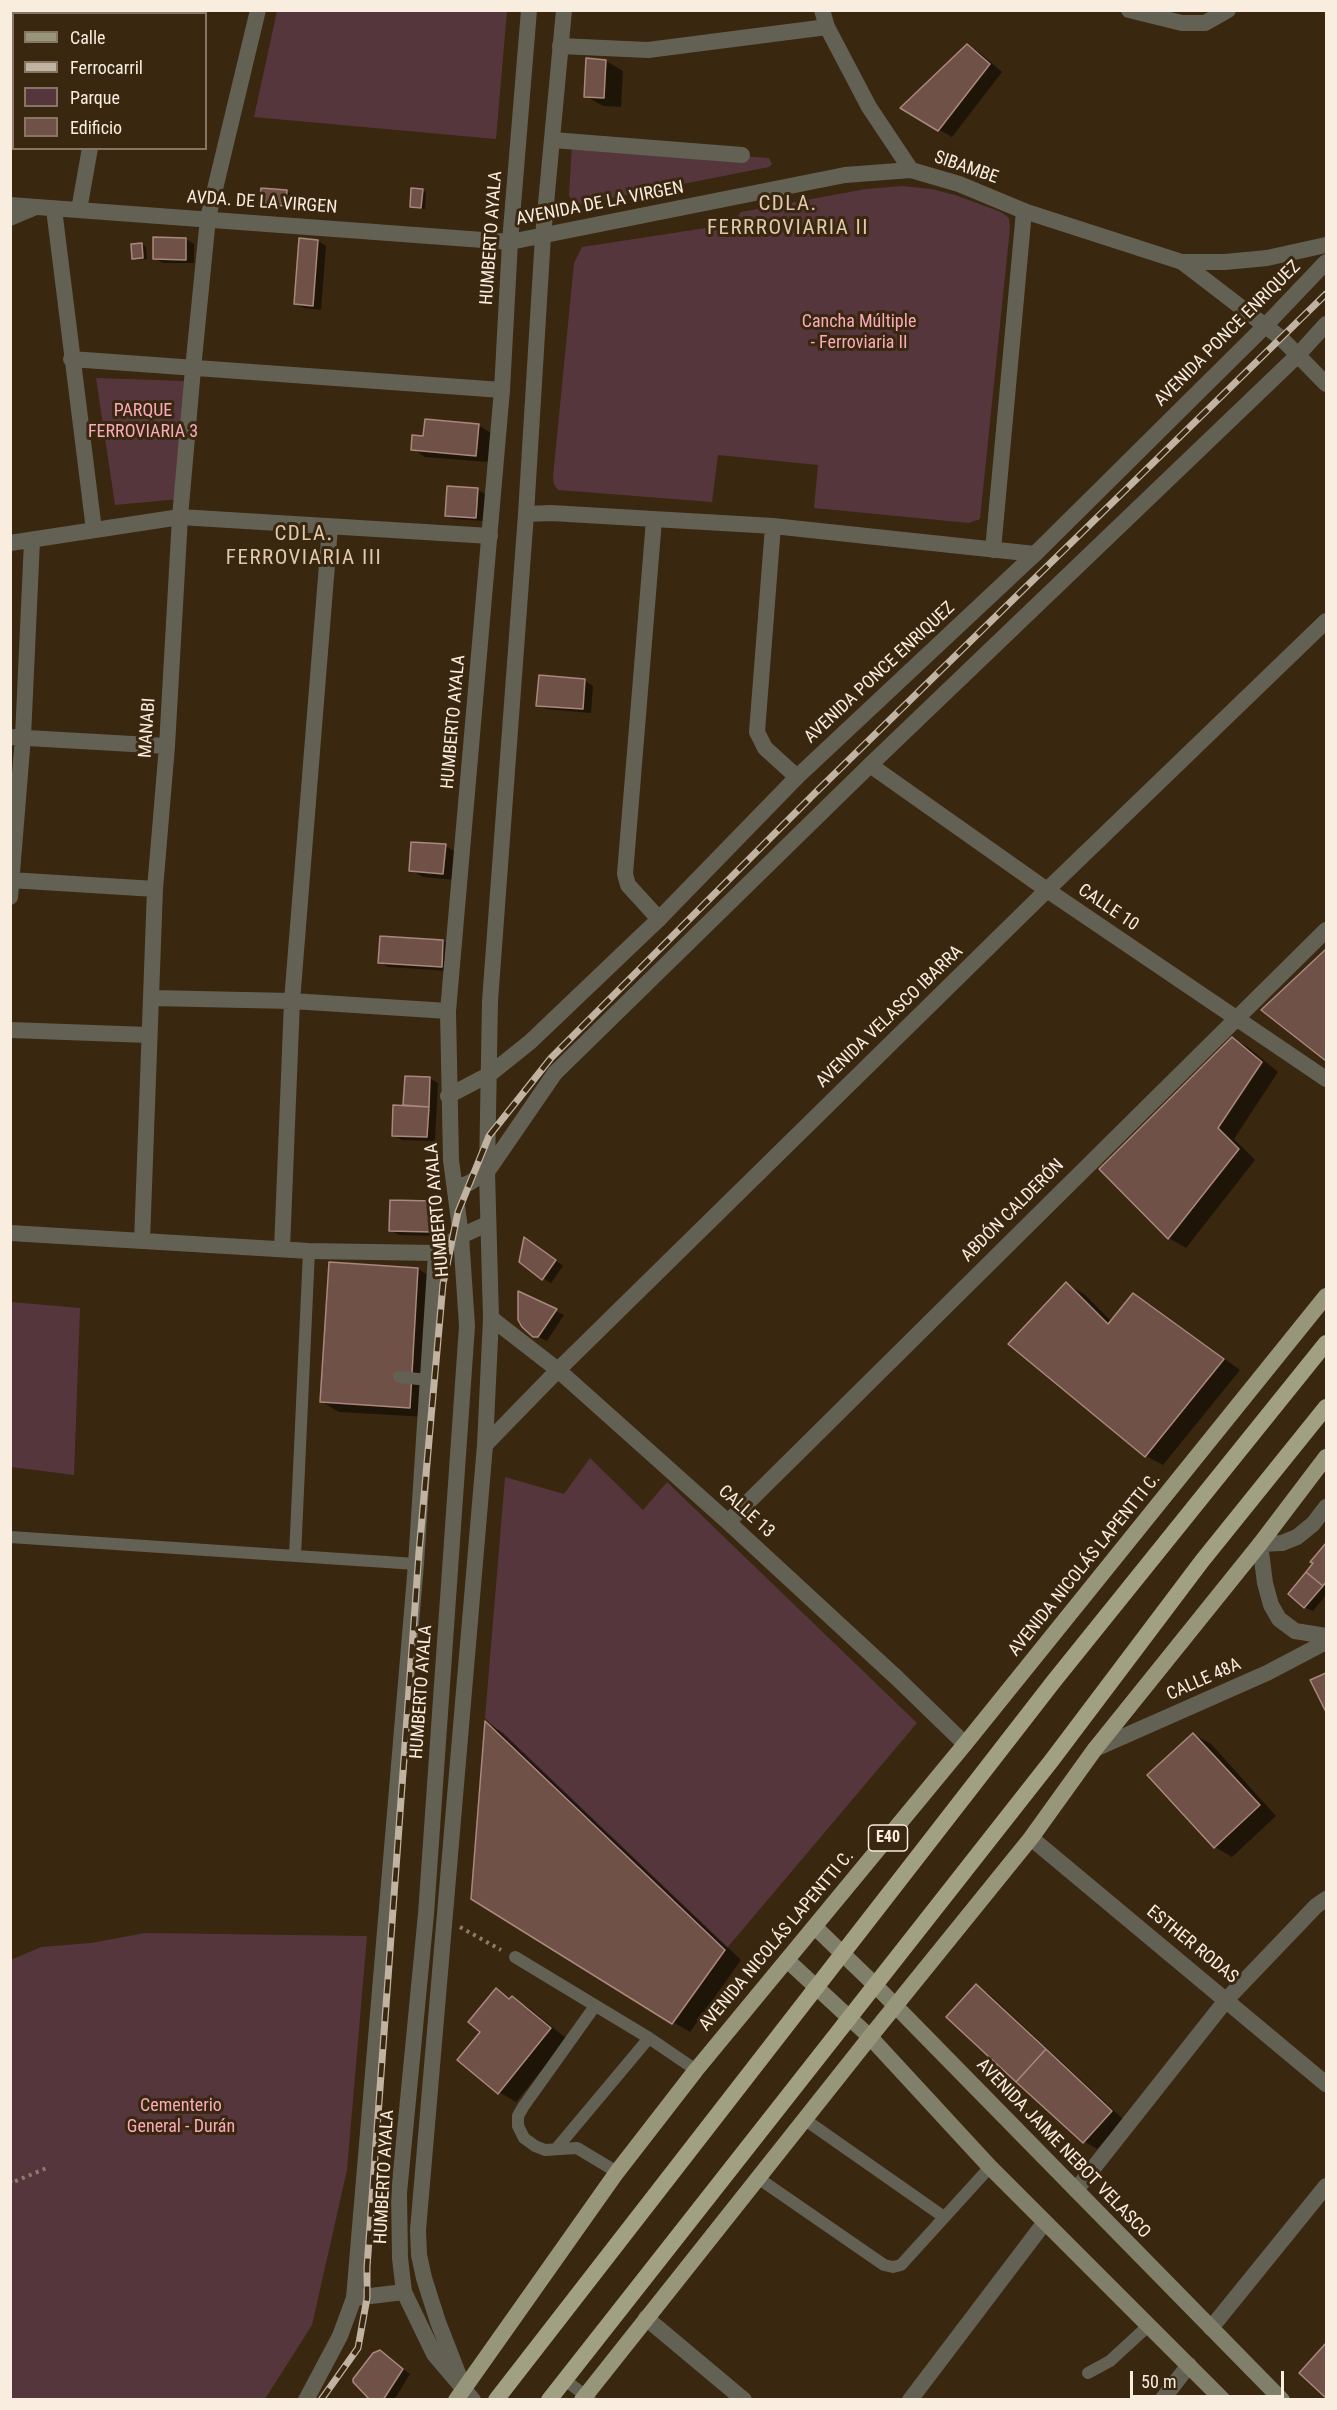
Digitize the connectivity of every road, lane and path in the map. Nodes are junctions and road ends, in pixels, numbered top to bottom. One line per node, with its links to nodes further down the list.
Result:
1 (258, 10): 18 (street, MANABI)
2 (529, 10): 20 (street, HUMBERTO AYALA)
3 (564, 10): 7 (street, HUMBERTO AYALA)
4 (1129, 10): 5 (street)
5 (1228, 10)
6 (825, 19): 7 (street); 11 (street, SIBAMBE)
7 (560, 45): 8 (street, HUMBERTO AYALA)
8 (553, 140): 10 (street); 19 (street, HUMBERTO AYALA)
9 (90, 150): 15 (street)
10 (742, 155)
11 (911, 170): 16 (street, SIBAMBE); 19 (street, AVENIDA DE LA VIRGEN)
12 (10, 205): 13 (street, AVDA. DE LA VIRGEN)
13 (36, 207): 14 (street, AVDA. DE LA VIRGEN); 17 (street)
14 (54, 209): 15 (street, AVDA. DE LA VIRGEN); 27 (street)
15 (79, 210): 18 (street, AVDA. DE LA VIRGEN)
16 (1024, 210): 22 (street, SIBAMBE); 40 (street)
17 (10, 218)
18 (207, 218): 20 (street, AVDA. DE LA VIRGEN); 28 (street, MANABI)
19 (543, 236): 20 (street, AVENIDA DE LA VIRGEN); 31 (street, HUMBERTO AYALA)
20 (510, 242): 30 (street, HUMBERTO AYALA)
21 (1326, 245): 22 (street, SIBAMBE)
22 (1182, 262): 25 (street, SIBAMBE)
23 (1326, 262): 25 (street, AVENIDA PONCE ENRIQUEZ)
24 (1326, 324): 26 (street)
25 (1265, 326): 26 (street, SIBAMBE); 41 (street, AVENIDA PONCE ENRIQUEZ)
26 (1298, 355): 29 (street, SIBAMBE); 45 (street)
27 (72, 360): 28 (street); 36 (street)
28 (193, 369): 30 (street); 32 (street, MANABI)
29 (1326, 384)
30 (502, 390): 37 (street, HUMBERTO AYALA)
31 (526, 514): 33 (street); 58 (street, HUMBERTO AYALA)
32 (180, 517): 34 (street); 36 (street); 44 (street, MANABI)
33 (654, 520): 35 (street); 50 (street)
34 (330, 526): 37 (street); 53 (street)
35 (773, 526): 40 (street); 46 (street)
36 (94, 530): 38 (street)
37 (490, 536): 54 (street, HUMBERTO AYALA)
38 (32, 541): 39 (street); 43 (street)
39 (10, 543)
40 (993, 550): 41 (street)
41 (1035, 554): 46 (street, AVENIDA PONCE ENRIQUEZ)
42 (1326, 621): 49 (street, AVENIDA VELASCO IBARRA)
43 (17, 737): 44 (street); 47 (street)
44 (167, 746): 48 (street, MANABI)
45 (870, 765): 49 (street, CALLE 10); 61 (street)
46 (797, 777): 50 (street, AVENIDA PONCE ENRIQUEZ)
47 (11, 886): 48 (street)
48 (155, 889): 52 (street, MANABI)
49 (1047, 890): 55 (street, CALLE 10); 73 (street, AVENIDA VELASCO IBARRA)
50 (659, 919): 58 (street, AVENIDA PONCE ENRIQUEZ)
51 (1326, 930): 55 (street, ABDÓN CALDERÓN)
52 (151, 998): 53 (street); 57 (street, MANABI)
53 (292, 1001): 54 (street); 67 (street)
54 (448, 1011): 60 (street, HUMBERTO AYALA)
55 (1236, 1018): 59 (street, CALLE 10); 80 (street, ABDÓN CALDERÓN)
56 (10, 1030): 57 (street)
57 (149, 1035): 66 (street, MANABI)
58 (490, 1074): 60 (street, AVENIDA PONCE ENRIQUEZ); 61 (street, HUMBERTO AYALA)
59 (1326, 1079)
60 (448, 1096): 62 (street, HUMBERTO AYALA)
61 (487, 1172): 62 (street); 63 (street, HUMBERTO AYALA)
62 (455, 1188): 65 (street, HUMBERTO AYALA)
63 (487, 1224): 65 (street); 71 (street, HUMBERTO AYALA)
64 (10, 1233): 66 (street)
65 (461, 1236): 69 (street); 117 (street, HUMBERTO AYALA)
66 (142, 1241): 67 (street)
67 (282, 1249): 68 (street)
68 (309, 1251): 69 (street); 83 (lane)
69 (436, 1253): 75 (street)
70 (1326, 1296): 87 (main road, AVENIDA NICOLÁS LAPENTTI C. / E40)
71 (491, 1318): 73 (street, CALLE 13); 77 (street, HUMBERTO AYALA)
72 (1326, 1343): 93 (highway, E40)
73 (558, 1370): 77 (street, AVENIDA VELASCO IBARRA); 80 (street, CALLE 13)
74 (399, 1377): 75 (lane)
75 (429, 1380): 84 (street)
76 (1326, 1407): 96 (highway)
77 (485, 1446): 91 (street, HUMBERTO AYALA)
78 (1326, 1457): 82 (main road)
79 (1326, 1507): 82 (street)
80 (728, 1522): 87 (street, CALLE 13)
81 (10, 1537): 83 (lane)
82 (1260, 1544): 85 (street); 88 (main road)
83 (295, 1556): 84 (lane)
84 (416, 1564): 118 (street)
85 (1326, 1636)
86 (1326, 1642): 88 (street, CALLE 48A)
87 (965, 1744): 92 (main road, AVENIDA NICOLÁS LAPENTTI C. / E40)
88 (1095, 1749): 89 (main road)
89 (1031, 1838): 98 (street, ESTHER RODAS); 100 (main road)
90 (1326, 1899): 98 (street)
91 (445, 1919): 94 (path); 125 (street, HUMBERTO AYALA)
92 (815, 1927): 93 (main road, AVENIDA JAIME NEBOT VELASCO); 95 (main road, AVENIDA NICOLÁS LAPENTTI C. / E40)
93 (843, 1954): 96 (main road, AVENIDA JAIME NEBOT VELASCO); 97 (highway, E40)
94 (515, 1958): 99 (lane)
95 (787, 1960): 97 (main road); 104 (main road, AVENIDA NICOLÁS LAPENTTI C. / E40)
96 (874, 1984): 100 (main road, AVENIDA JAIME NEBOT VELASCO); 101 (highway)
97 (816, 1988): 101 (main road); 128 (highway, E40)
98 (1227, 2000): 105 (street, ESTHER RODAS); 114 (street)
99 (595, 2006): 103 (lane); 107 (lane)
100 (895, 2006): 102 (main road); 114 (main road, AVENIDA JAIME NEBOT VELASCO)
101 (848, 2018): 102 (main road); 124 (highway)
102 (870, 2037): 106 (main road); 109 (main road)
103 (649, 2038): 104 (lane); 107 (lane)
104 (696, 2070): 110 (main road, AVENIDA NICOLÁS LAPENTTI C. / E40)
105 (1326, 2084)
106 (804, 2119): 111 (main road); 115 (lane)
107 (556, 2149): 110 (lane)
108 (49, 2167): 112 (path)
109 (990, 2167): 115 (lane); 116 (main road)
110 (617, 2172): 125 (main road, AVENIDA NICOLÁS LAPENTTI C. / E40)
111 (758, 2178): 115 (lane); 119 (main road)
112 (10, 2180)
113 (1326, 2186): 121 (street)
114 (1076, 2190): 121 (main road, AVENIDA JAIME NEBOT VELASCO)
115 (944, 2217)
116 (1045, 2222): 120 (main road); 131 (street)
117 (404, 2292): 118 (street); 125 (street, HUMBERTO AYALA)
118 (354, 2298): 127 (street)
119 (646, 2319): 126 (main road); 130 (street)
120 (1148, 2326): 122 (main road); 123 (lane)
121 (1211, 2328): 134 (main road, AVENIDA JAIME NEBOT VELASCO)
122 (1189, 2365): 132 (street); 133 (main road)
123 (1088, 2373)
124 (565, 2380): 126 (lane); 129 (highway)
125 (464, 2396)
126 (586, 2398)
127 (306, 2400)
128 (496, 2400)
129 (549, 2400)
130 (744, 2400)
131 (910, 2400)
132 (1162, 2400)
133 (1223, 2400)
134 (1282, 2400)

